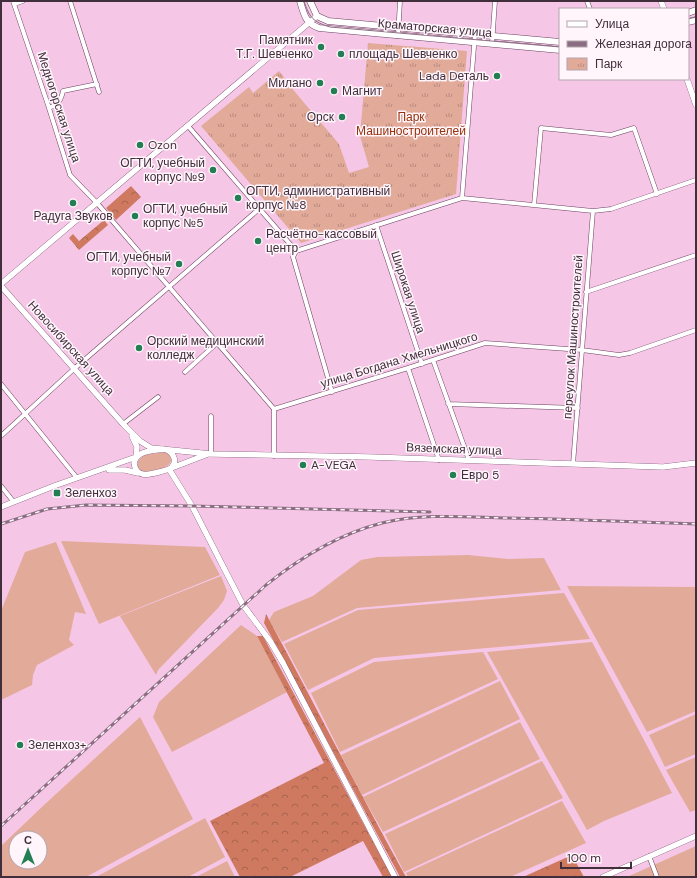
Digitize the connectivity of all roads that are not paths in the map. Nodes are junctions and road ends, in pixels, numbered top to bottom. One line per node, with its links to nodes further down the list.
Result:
1 (23, 1): 7 (street)
2 (70, 1): 25 (street)
3 (300, 1): 10 (main road)
4 (310, 1): 8 (main road)
5 (400, 1): 11 (street)
6 (495, 1): 16 (street)
7 (13, 3): 28 (street, Медногорская улица)
8 (317, 16): 9 (main road, Краматорская улица); 10 (main road)
9 (344, 22): 11 (main road, Краматорская улица); 12 (street)
10 (309, 23): 12 (main road, Краматорская улица); 29 (main road)
11 (398, 27): 13 (main road, Краматорская улица); 15 (street)
12 (344, 30): 15 (main road, Краматорская улица)
13 (463, 33): 14 (main road, Краматорская улица); 18 (street)
14 (475, 34): 16 (main road, Краматорская улица); 20 (street)
15 (398, 36): 18 (main road, Краматорская улица)
16 (495, 36): 17 (main road, Краматорская улица); 21 (street)
17 (529, 39): 19 (main road, Краматорская улица); 22 (street)
18 (462, 42): 20 (main road, Краматорская улица)
19 (559, 42)
20 (474, 43): 21 (main road, Краматорская улица); 32 (street)
21 (495, 44): 22 (main road, Краматорская улица)
22 (528, 47): 23 (main road, Краматорская улица)
23 (559, 50)
24 (687, 80): 27 (main road)
25 (97, 84): 26 (street); 28 (street)
26 (99, 92)
27 (696, 105)
28 (50, 108): 33 (street, Медногорская улица)
29 (188, 126): 33 (main road); 35 (street)
30 (696, 180): 31 (street)
31 (657, 194): 34 (street); 36 (street)
32 (462, 198): 34 (street); 37 (street)
33 (97, 203): 40 (main road); 41 (street, Медногорская улица)
34 (534, 205): 36 (street)
35 (259, 209): 38 (street); 41 (street)
36 (593, 211): 42 (street, переулок Машиностроителей)
37 (376, 225): 38 (street); 47 (street, Широкая улица)
38 (296, 250): 52 (street)
39 (696, 255): 42 (street)
40 (1, 285): 48 (main road, Новосибирская улица)
41 (169, 287): 44 (street, Медногорская улица); 48 (street)
42 (586, 292): 45 (street, переулок Машиностроителей)
43 (696, 330): 45 (street, улица Богдана Хмельницкого)
44 (217, 343): 50 (street); 56 (street, Медногорская улица)
45 (582, 350): 46 (street, улица Богдана Хмельницкого); 55 (street, переулок Машиностроителей)
46 (433, 360): 47 (street, улица Богдана Хмельницкого); 54 (street)
47 (422, 364): 49 (street, улица Богдана Хмельницкого)
48 (75, 368): 57 (street); 59 (main road, Новосибирская улица)
49 (408, 368): 52 (street, улица Богдана Хмельницкого); 65 (street)
50 (185, 372)
51 (1, 384): 57 (street)
52 (332, 392): 56 (street, улица Богдана Хмельницкого)
53 (158, 397): 59 (street)
54 (448, 404): 55 (street); 66 (street)
55 (578, 408): 68 (street, переулок Машиностроителей)
56 (274, 409): 63 (street)
57 (26, 414): 60 (street); 72 (street)
58 (211, 416): 62 (street)
59 (124, 424): 61 (main road); 64 (main road)
60 (1, 436)
61 (165, 450): 62 (main road, Вяземская улица); 64 (main road); 69 (main road)
62 (211, 454): 63 (main road, Вяземская улица); 69 (main road)
63 (274, 456): 65 (main road, Вяземская улица)
64 (136, 457): 70 (main road); 71 (main road)
65 (439, 460): 66 (main road, Вяземская улица)
66 (469, 460): 68 (main road, Вяземская улица)
67 (696, 463): 68 (main road, Вяземская улица)
68 (573, 464)
69 (169, 469): 71 (main road); 78 (main road)
70 (99, 471): 71 (main road); 72 (main road)
71 (141, 474)
72 (77, 478): 74 (main road)
73 (1, 486): 74 (street)
74 (13, 501): 75 (main road)
75 (1, 506)
76 (696, 836): 77 (main road)
77 (649, 856): 79 (main road); 80 (street)
78 (395, 877)
79 (603, 877)
80 (657, 877)

